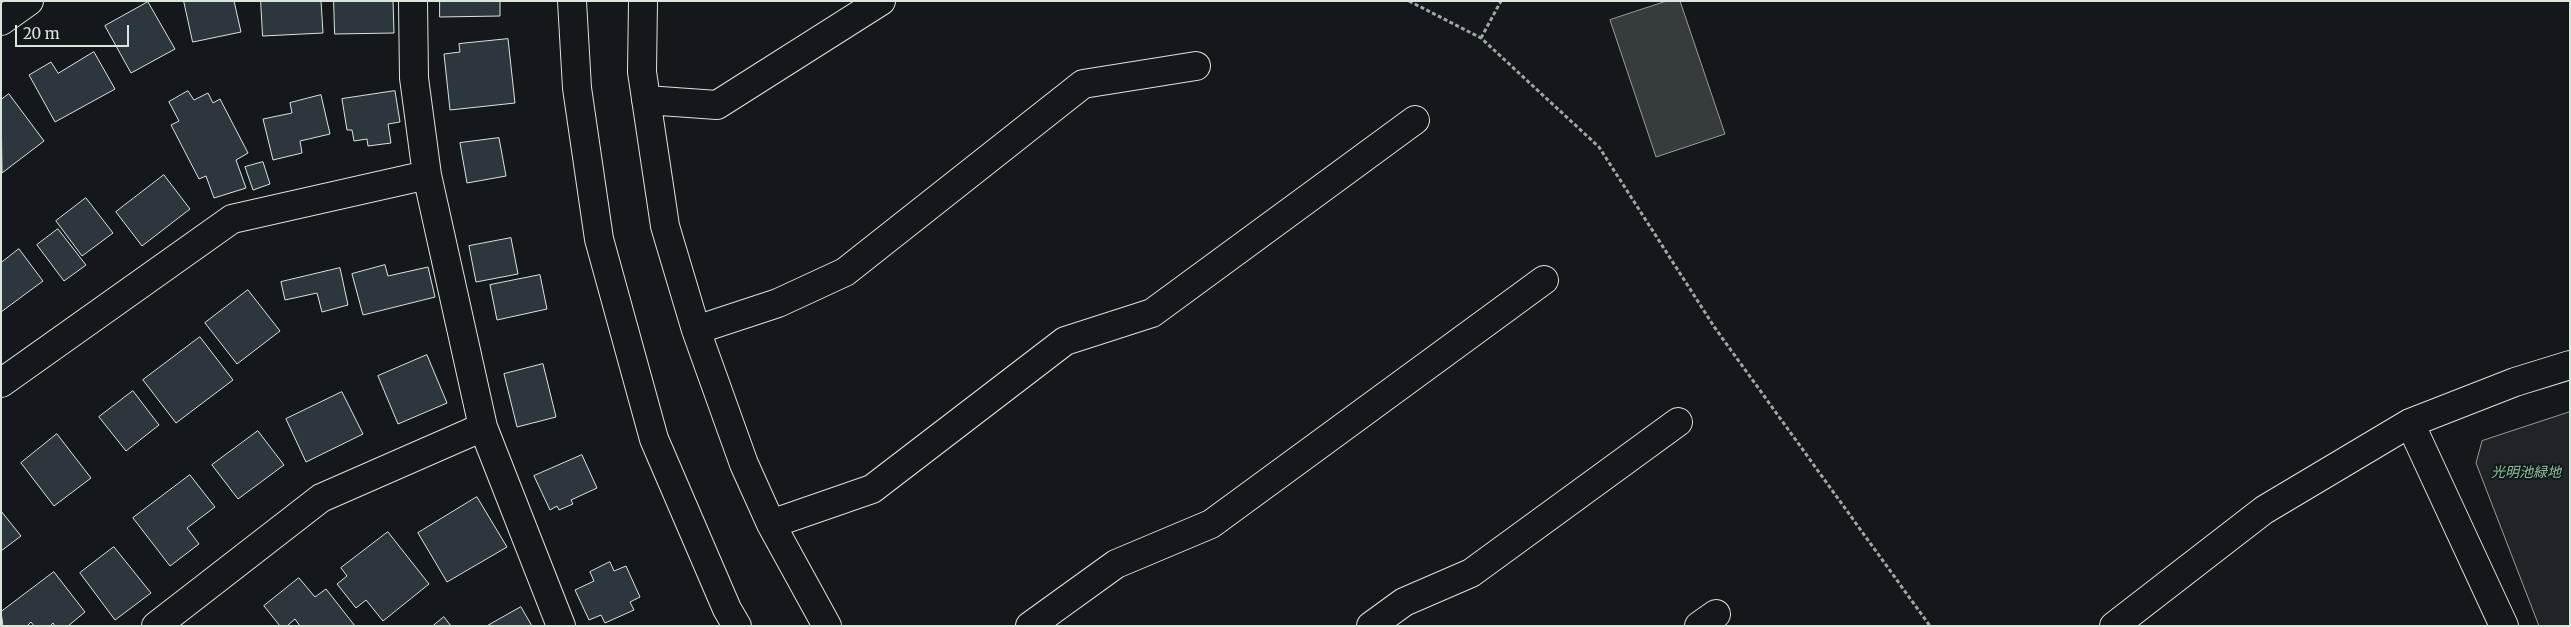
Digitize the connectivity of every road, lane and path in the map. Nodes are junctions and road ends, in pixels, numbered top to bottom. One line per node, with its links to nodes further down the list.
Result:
1 (29, 1): 8 (street)
2 (413, 1): 13 (street)
3 (572, 1): 24 (street)
4 (643, 1): 11 (street)
5 (881, 1): 11 (street)
6 (1409, 1): 9 (path)
7 (1501, 1): 9 (path)
8 (1, 21)
9 (1481, 38): 28 (path)
10 (1196, 66): 15 (street)
11 (646, 100): 15 (street)
12 (1415, 120): 21 (street)
13 (427, 175): 17 (street); 20 (street)
14 (1544, 280): 26 (street)
15 (696, 330): 21 (street)
16 (2570, 364): 19 (street)
17 (1, 383)
18 (1678, 422): 27 (street)
19 (2410, 424): 29 (street); 30 (street)
20 (483, 427): 22 (street); 23 (street)
21 (771, 524): 25 (street)
22 (156, 626)
23 (561, 626)
24 (737, 626)
25 (827, 626)
26 (1030, 626)
27 (1371, 626)
28 (1930, 626)
29 (2114, 626)
30 (2504, 626)

